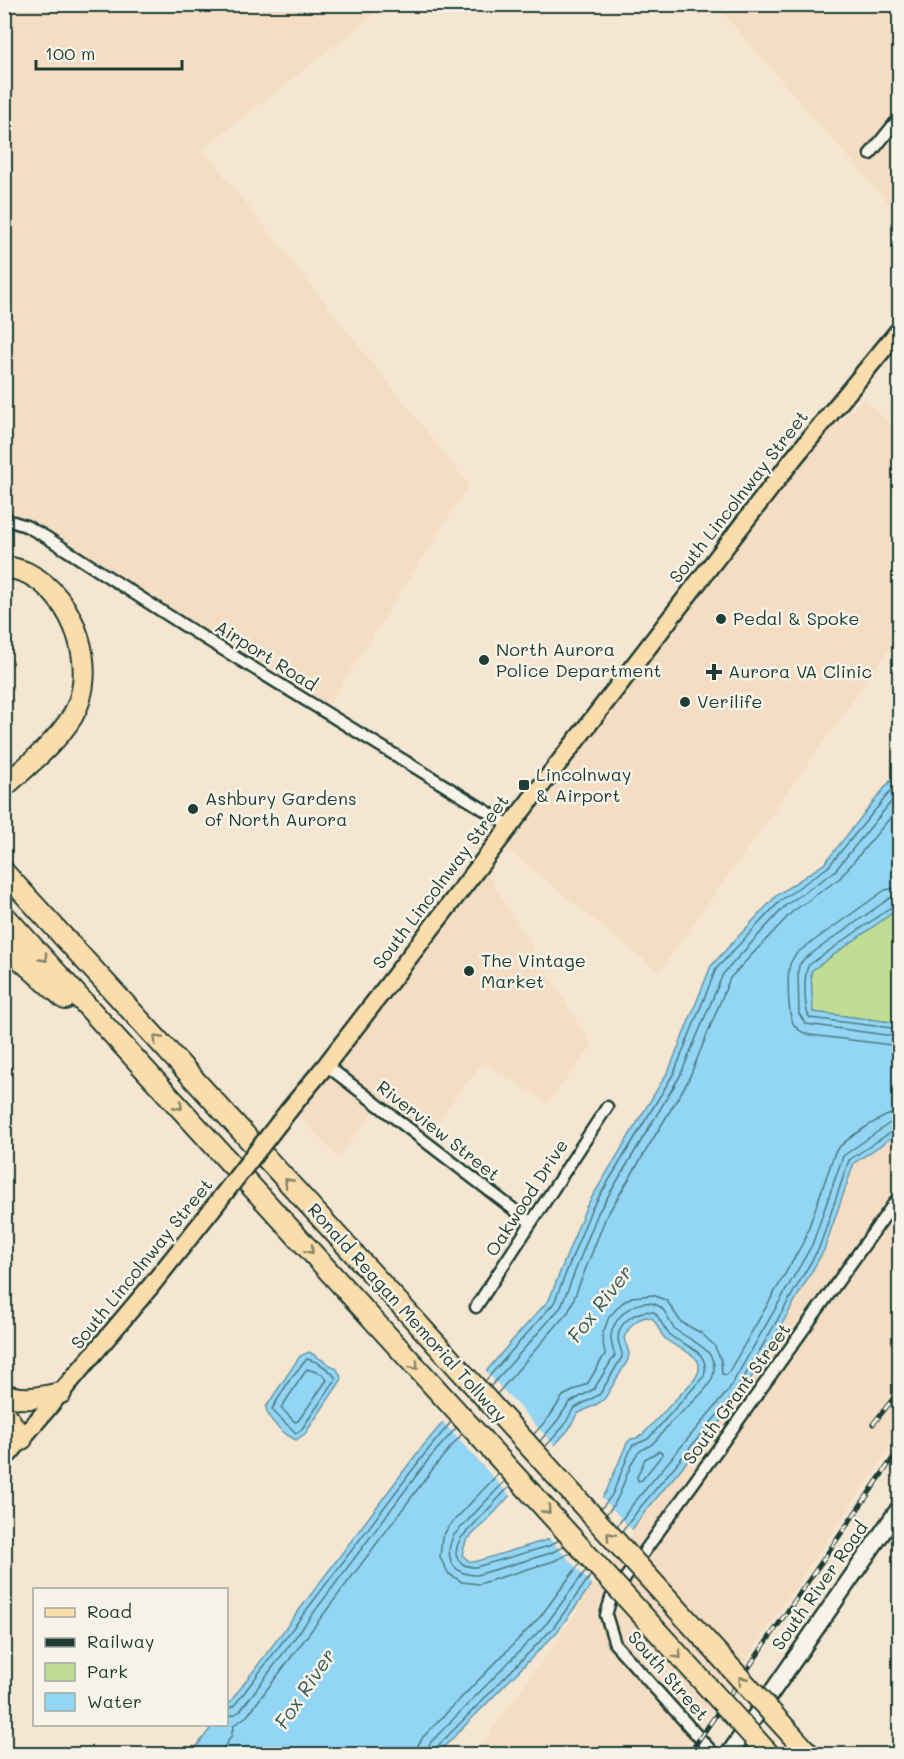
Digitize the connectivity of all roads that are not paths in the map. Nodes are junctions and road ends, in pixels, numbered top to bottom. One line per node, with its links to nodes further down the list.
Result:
1 (900, 117): 2 (street)
2 (870, 154)
3 (900, 329): 9 (main road, South Lincolnway Street)
4 (4, 519): 9 (street, Airport Road)
5 (4, 566): 8 (highway)
6 (4, 579): 7 (highway)
7 (4, 771)
8 (4, 786)
9 (509, 825): 14 (main road, South Lincolnway Street)
10 (4, 872): 28 (highway, Ronald Reagan Memorial Tollway, one-way to 10, bridge)
11 (4, 915): 13 (highway, Ronald Reagan Memorial Tollway, one-way to 13)
12 (4, 945): 13 (highway)
13 (139, 1062): 27 (highway, Ronald Reagan Memorial Tollway, one-way to 27, bridge)
14 (326, 1065): 17 (street, Riverview Street); 19 (main road, South Lincolnway Street, bridge)
15 (607, 1107): 17 (street, Oakwood Drive)
16 (900, 1195): 24 (street, South Grant Street)
17 (530, 1222): 18 (street, Oakwood Drive)
18 (476, 1307)
19 (61, 1393): 20 (highway); 22 (main road, South Lincolnway Street)
20 (4, 1394)
21 (4, 1412): 22 (highway)
22 (10, 1449)
23 (900, 1507): 26 (main road, South River Road)
24 (606, 1615): 25 (street, South Street)
25 (714, 1755)
26 (729, 1755)
27 (769, 1755)
28 (809, 1755)

